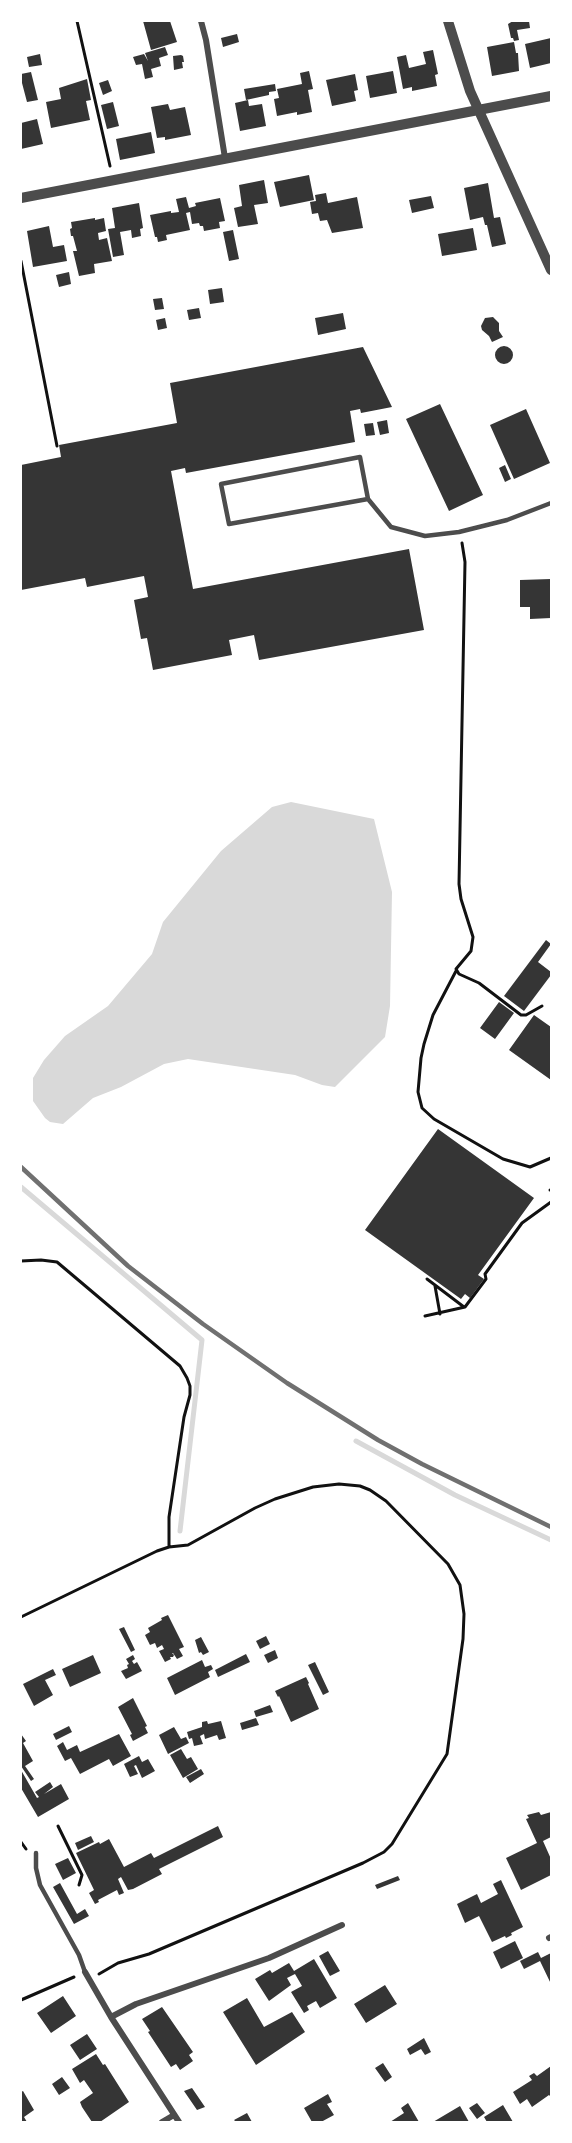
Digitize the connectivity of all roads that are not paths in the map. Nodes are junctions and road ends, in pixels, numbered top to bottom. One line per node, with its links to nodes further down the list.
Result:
1 (201, 21): 5 (street)
2 (448, 21): 4 (street)
3 (551, 96): 4 (street)
4 (478, 110): 5 (street); 7 (street)
5 (225, 159): 6 (street)
6 (21, 198)
7 (551, 270)
8 (368, 499): 8 (lane); 9 (lane)
9 (551, 503)
10 (36, 1853): 12 (lane)
11 (342, 1925): 13 (street)
12 (85, 1972): 13 (street)
13 (111, 2017): 14 (street)
14 (174, 2115): 15 (street); 16 (street)
15 (162, 2122)
16 (179, 2122)

